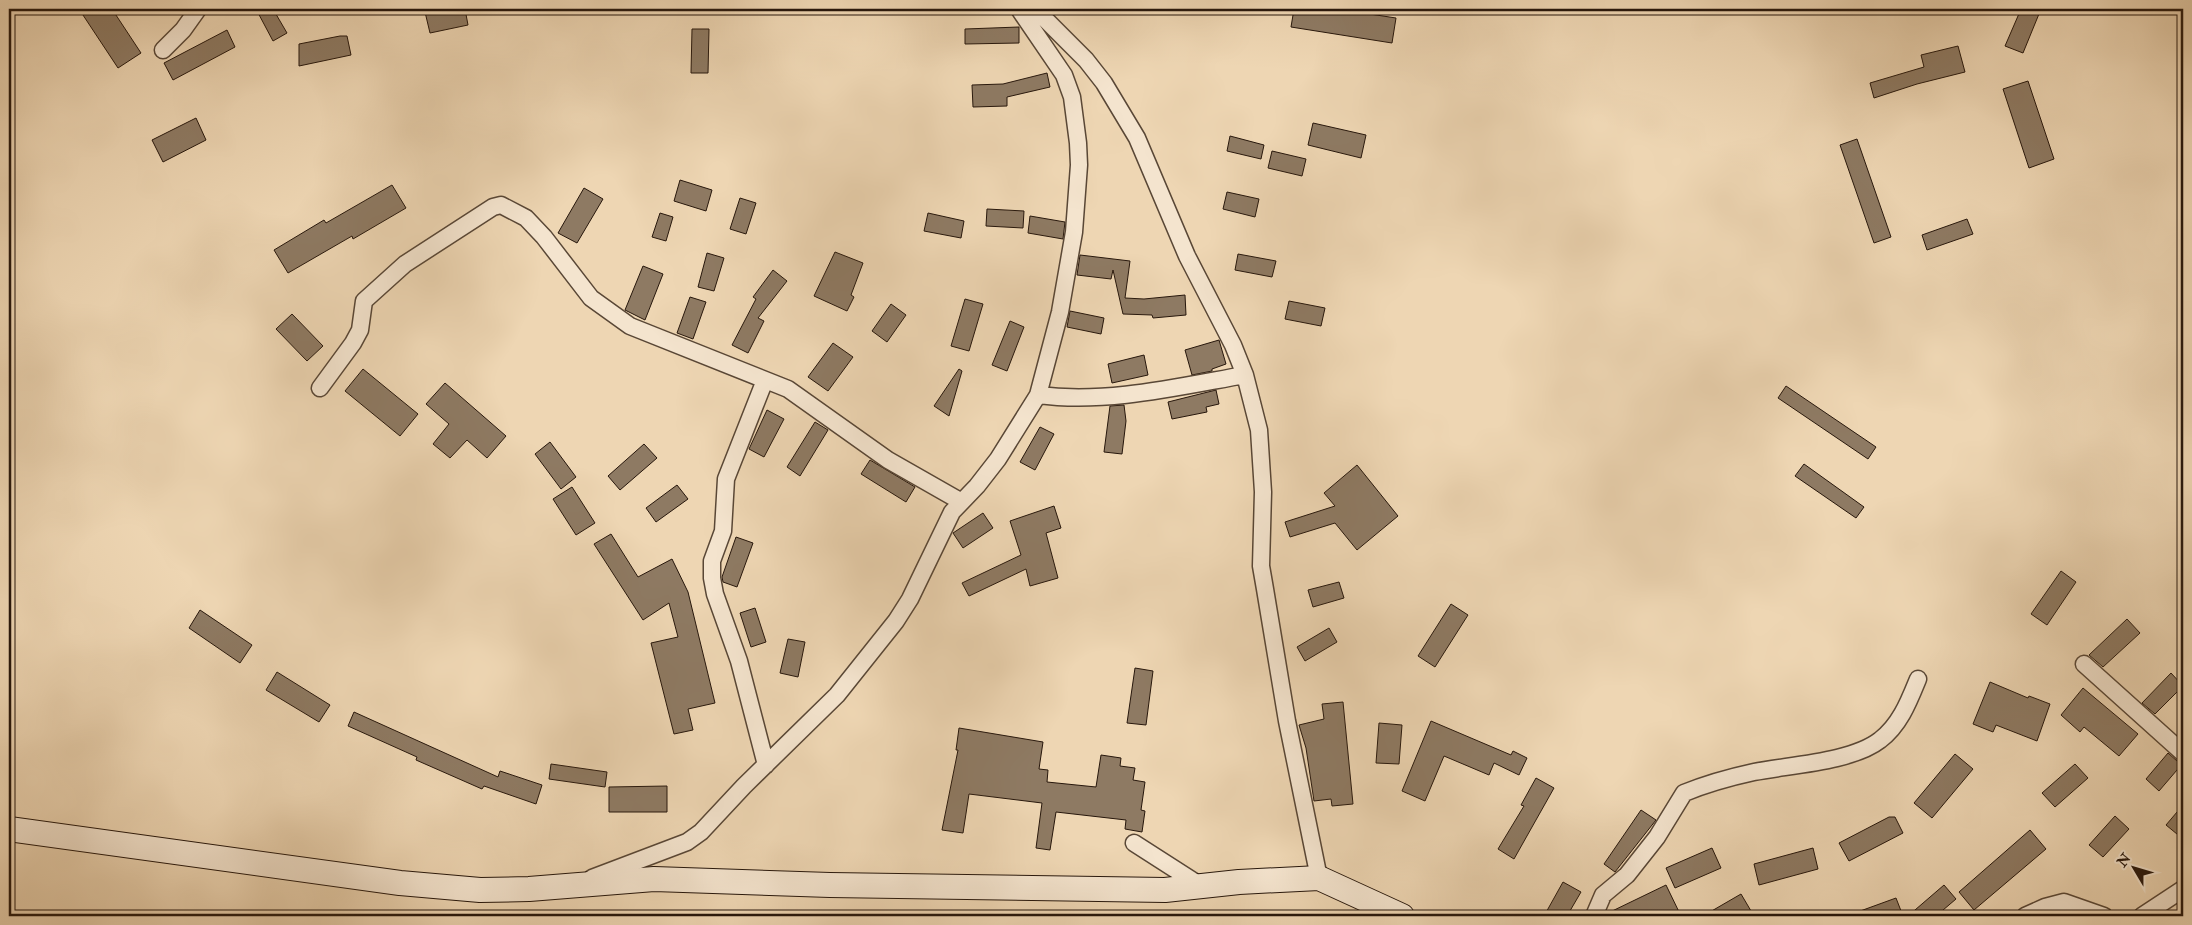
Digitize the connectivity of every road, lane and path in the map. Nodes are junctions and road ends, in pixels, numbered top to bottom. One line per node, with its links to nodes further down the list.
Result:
1 (198, 9): 4 (street)
2 (1018, 9): 8 (street)
3 (1035, 9): 5 (street)
4 (163, 50)
5 (1245, 375): 8 (street); 16 (street)
6 (765, 380): 7 (street); 9 (street); 13 (street)
7 (320, 388)
8 (1038, 395): 9 (street)
9 (960, 501): 13 (street)
10 (2084, 664): 12 (street)
11 (1918, 679): 21 (street)
12 (2183, 753)
13 (766, 765): 17 (street)
14 (9, 829): 17 (main road)
15 (1134, 843): 18 (street)
16 (1320, 878): 18 (main road); 20 (main road)
17 (578, 884): 18 (main road)
18 (1201, 886)
19 (2183, 889): 24 (street)
20 (1402, 916)
21 (1594, 916)
22 (2025, 916): 23 (street)
23 (2104, 916)
24 (2142, 916)

